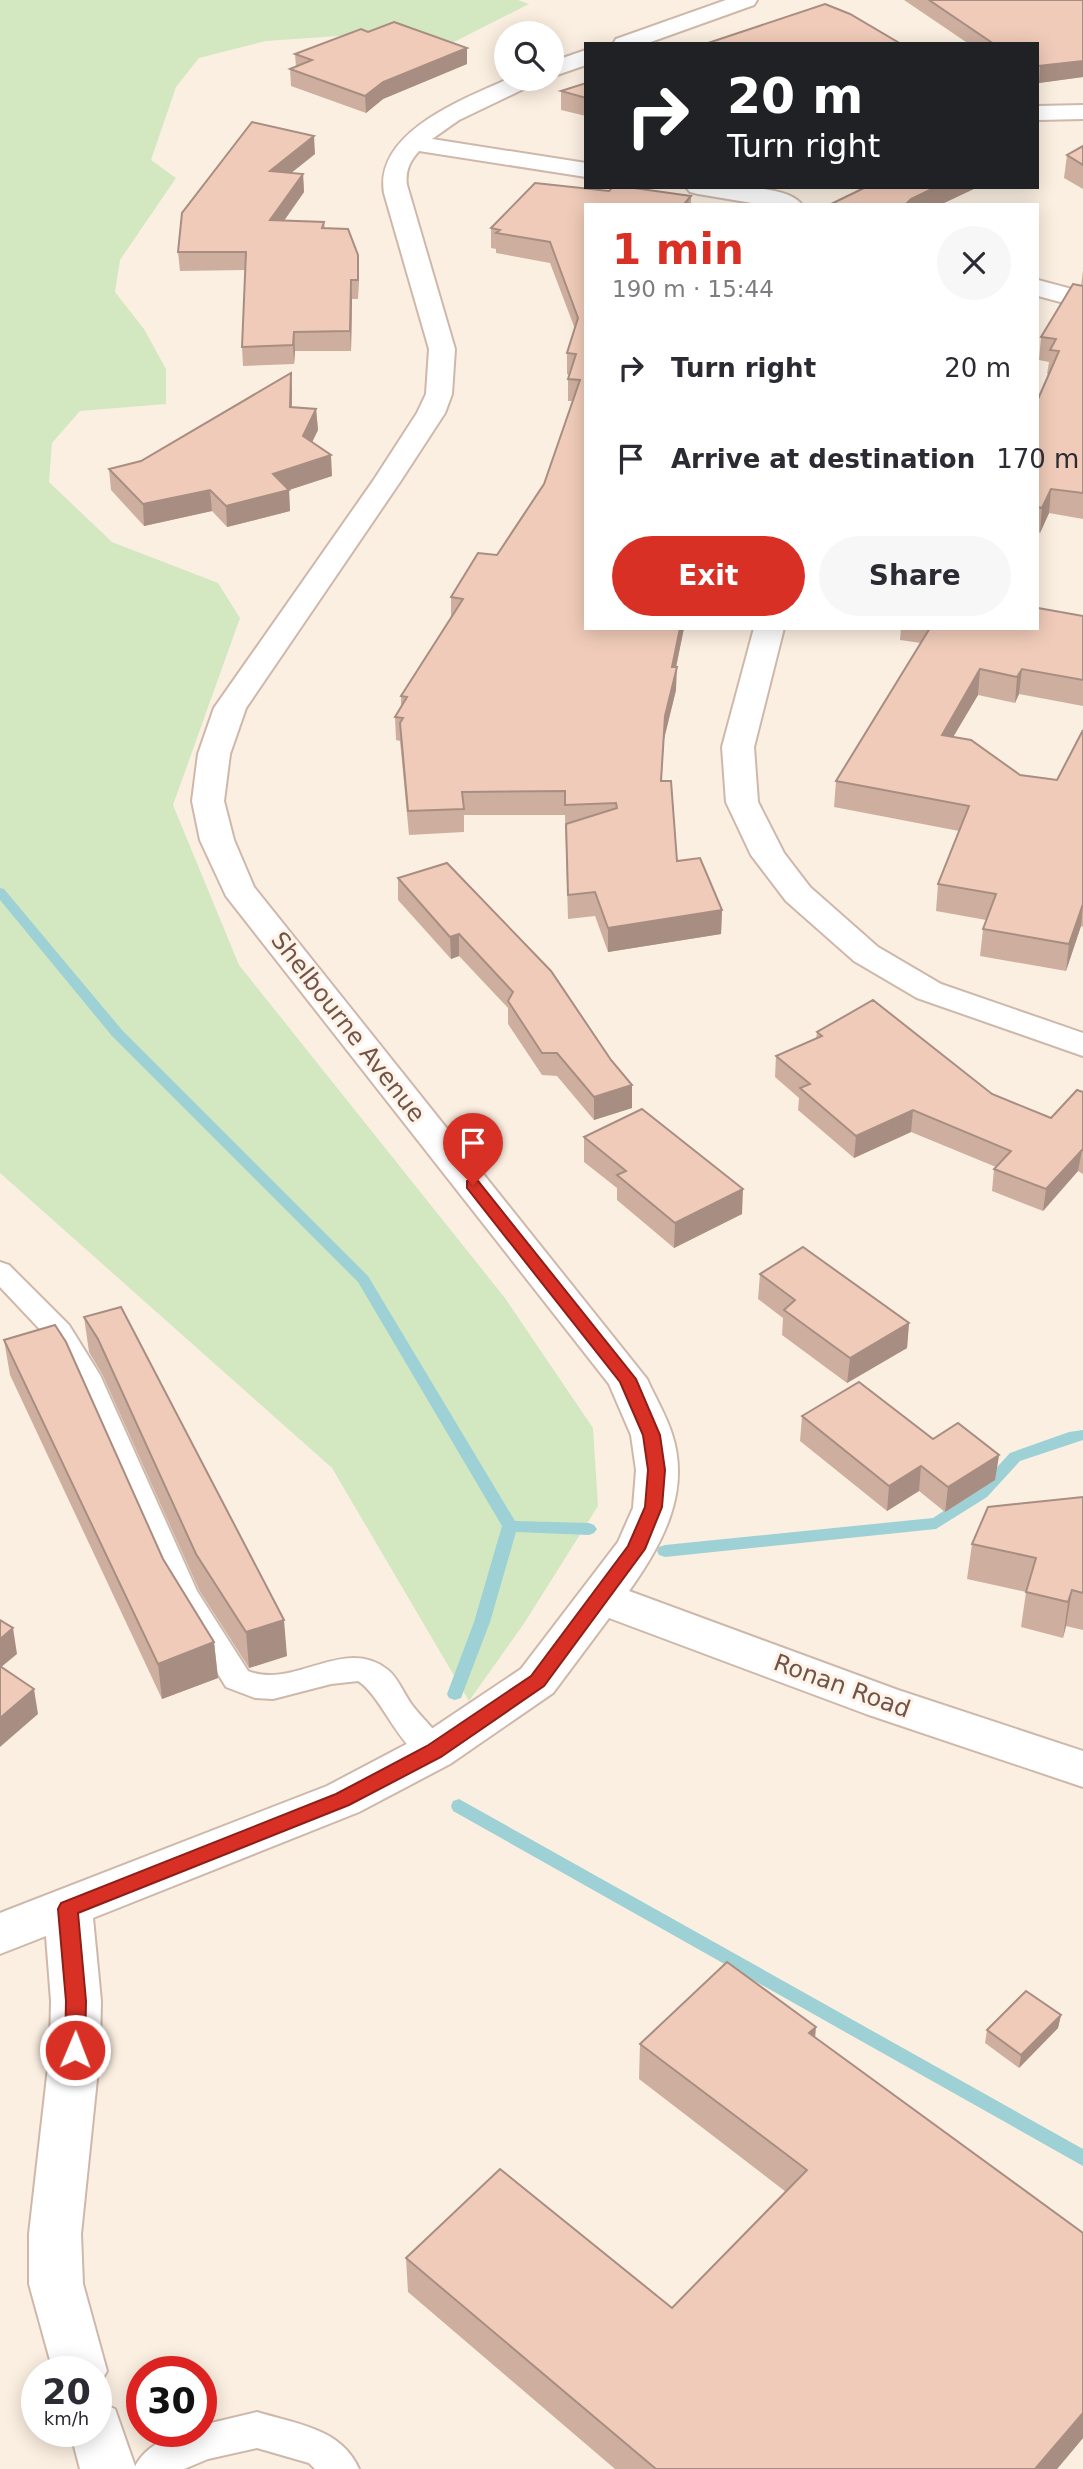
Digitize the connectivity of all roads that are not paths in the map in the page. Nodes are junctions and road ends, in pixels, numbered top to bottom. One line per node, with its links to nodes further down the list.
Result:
1 (746, 0): 2 (street)
2 (630, 42)
3 (584, 58): 4 (street)
4 (564, 65)
5 (501, 91): 8 (street, Shelbourne Avenue)
6 (1083, 112): 7 (street)
7 (1039, 113)
8 (413, 144): 9 (street); 18 (street, Shelbourne Avenue)
9 (584, 170)
10 (709, 189): 12 (street)
11 (797, 189): 12 (street)
12 (781, 202)
13 (1039, 288): 14 (street)
14 (1083, 300)
15 (768, 630): 16 (street)
16 (1083, 1045)
17 (0, 1271): 19 (lane)
18 (602, 1598): 19 (street, Shelbourne Avenue); 20 (street, Ronan Road)
19 (434, 1751): 21 (street, Shelbourne Avenue)
20 (1083, 1769)
21 (68, 1909): 22 (street, Shelbourne Avenue); 23 (street)
22 (0, 1934)
23 (76, 2356)
24 (102, 2447): 25 (street)
25 (108, 2469)
26 (153, 2469): 27 (lane)
27 (340, 2469)

